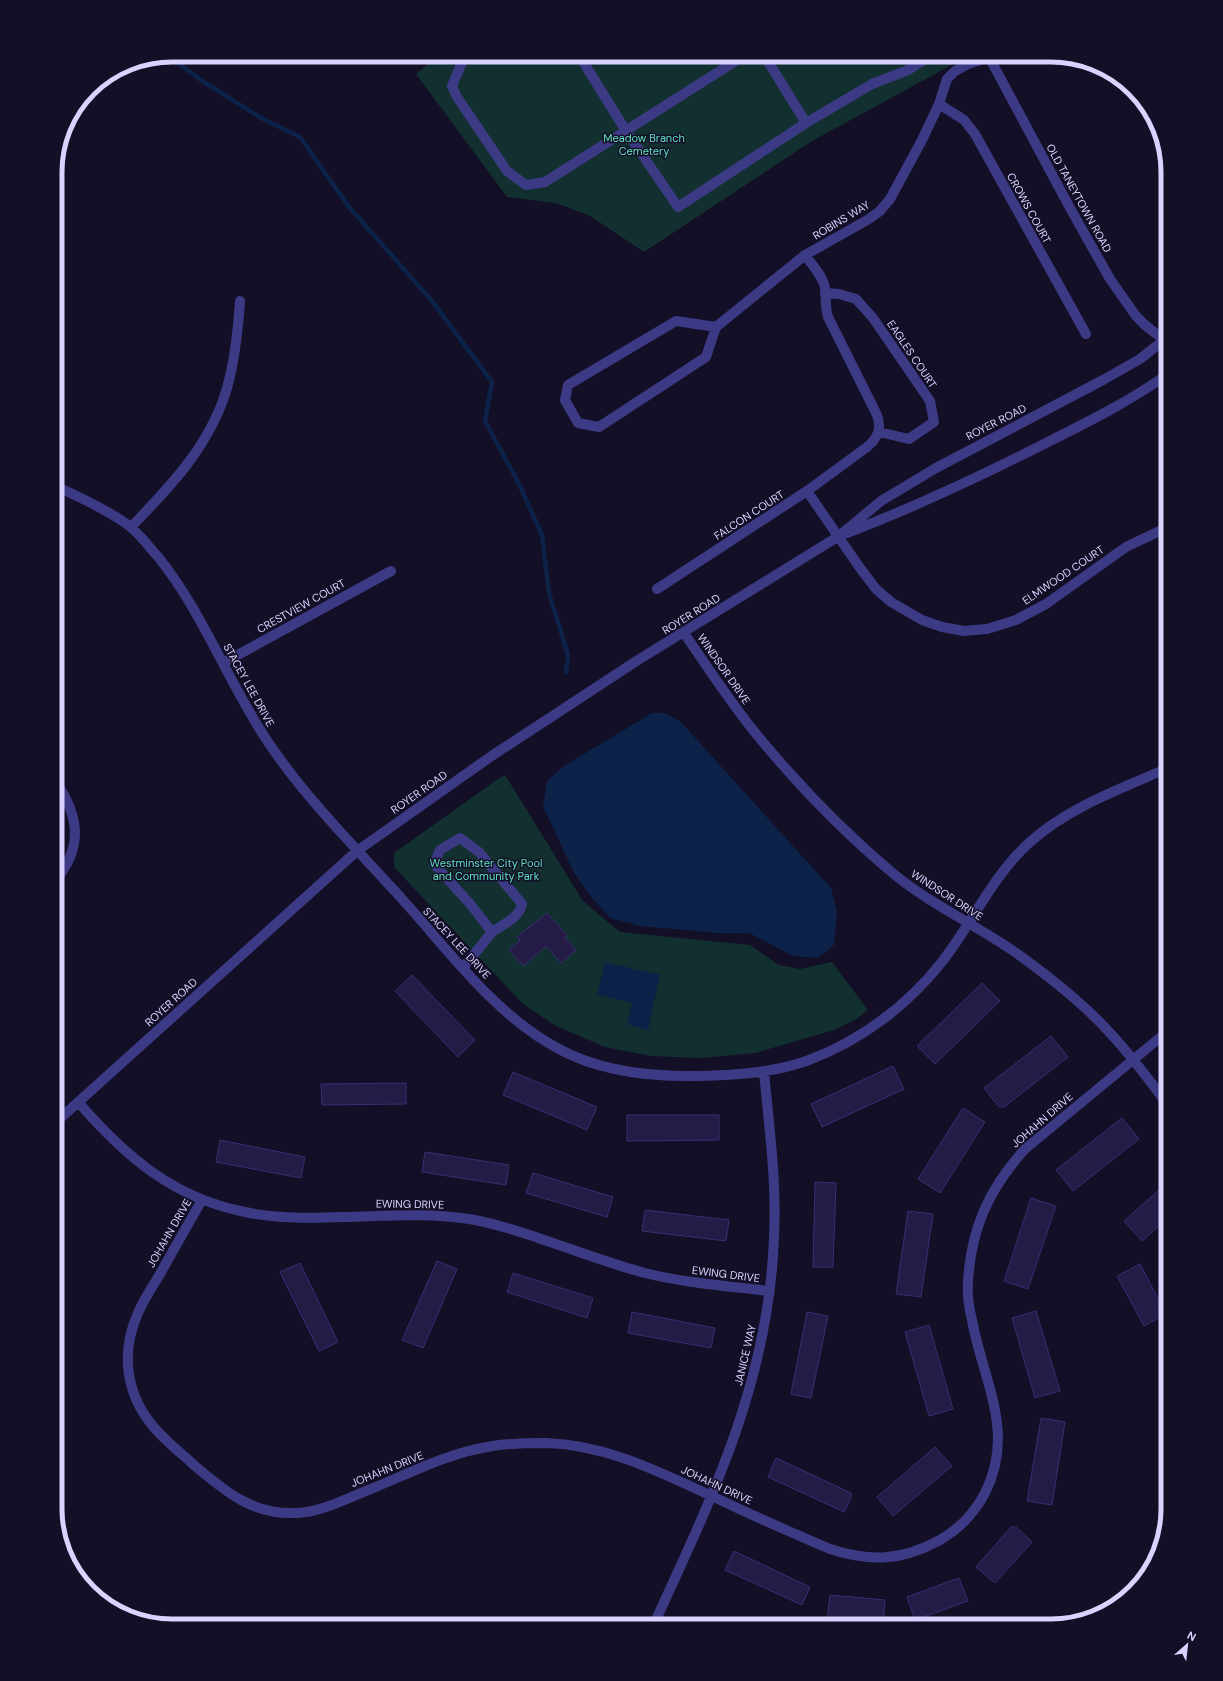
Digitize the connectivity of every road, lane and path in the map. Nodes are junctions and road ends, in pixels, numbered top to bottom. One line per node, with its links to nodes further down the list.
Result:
1 (462, 62): 10 (street)
2 (583, 62): 10 (street)
3 (734, 62): 10 (street)
4 (768, 62): 9 (street)
5 (921, 62): 9 (street)
6 (973, 62): 8 (street, ROBINS WAY)
7 (992, 62): 16 (street, OLD TANEYTOWN ROAD)
8 (940, 104): 11 (street, ROBINS WAY); 15 (street, CROWS COURT)
9 (806, 123): 10 (street)
10 (626, 131)
11 (805, 255): 12 (street); 14 (street, ROBINS WAY)
12 (825, 293): 19 (street); 19 (street, EAGLES COURT)
13 (240, 301): 22 (street)
14 (716, 327): 14 (street)
15 (1086, 334)
16 (1161, 336)
17 (1161, 344): 24 (street, ROYER ROAD)
18 (1161, 379): 24 (street, ROYER ROAD)
19 (879, 432): 21 (street)
20 (62, 489): 22 (street, STACEY LEE DRIVE)
21 (807, 491): 24 (street); 26 (street, FALCON COURT)
22 (131, 527): 28 (street, STACEY LEE DRIVE)
23 (1161, 530): 24 (street, ELMWOOD COURT)
24 (839, 536): 27 (street, ROYER ROAD)
25 (391, 571): 28 (street, CRESTVIEW COURT)
26 (656, 589)
27 (684, 633): 31 (street, ROYER ROAD); 33 (street, WINDSOR DRIVE)
28 (223, 662): 31 (street, STACEY LEE DRIVE)
29 (1161, 771): 33 (street, STACEY LEE DRIVE)
30 (62, 791): 32 (street)
31 (357, 851): 35 (street, STACEY LEE DRIVE); 40 (street, ROYER ROAD)
32 (62, 872)
33 (968, 922): 37 (street, WINDSOR DRIVE); 38 (street, STACEY LEE DRIVE)
34 (492, 932): 34 (street); 35 (street)
35 (463, 968): 38 (street, STACEY LEE DRIVE)
36 (1161, 1038): 37 (street, JOHAHN DRIVE)
37 (1133, 1060): 39 (street, WINDSOR DRIVE); 44 (street, JOHAHN DRIVE)
38 (764, 1072): 43 (street, JANICE WAY)
39 (1161, 1096)
40 (78, 1102): 41 (street, ROYER ROAD); 42 (street, EWING DRIVE)
41 (62, 1117)
42 (202, 1200): 43 (street, EWING DRIVE); 44 (street, JOHAHN DRIVE)
43 (770, 1291): 44 (street, JANICE WAY)
44 (712, 1496): 45 (street, JANICE WAY)
45 (656, 1619)

